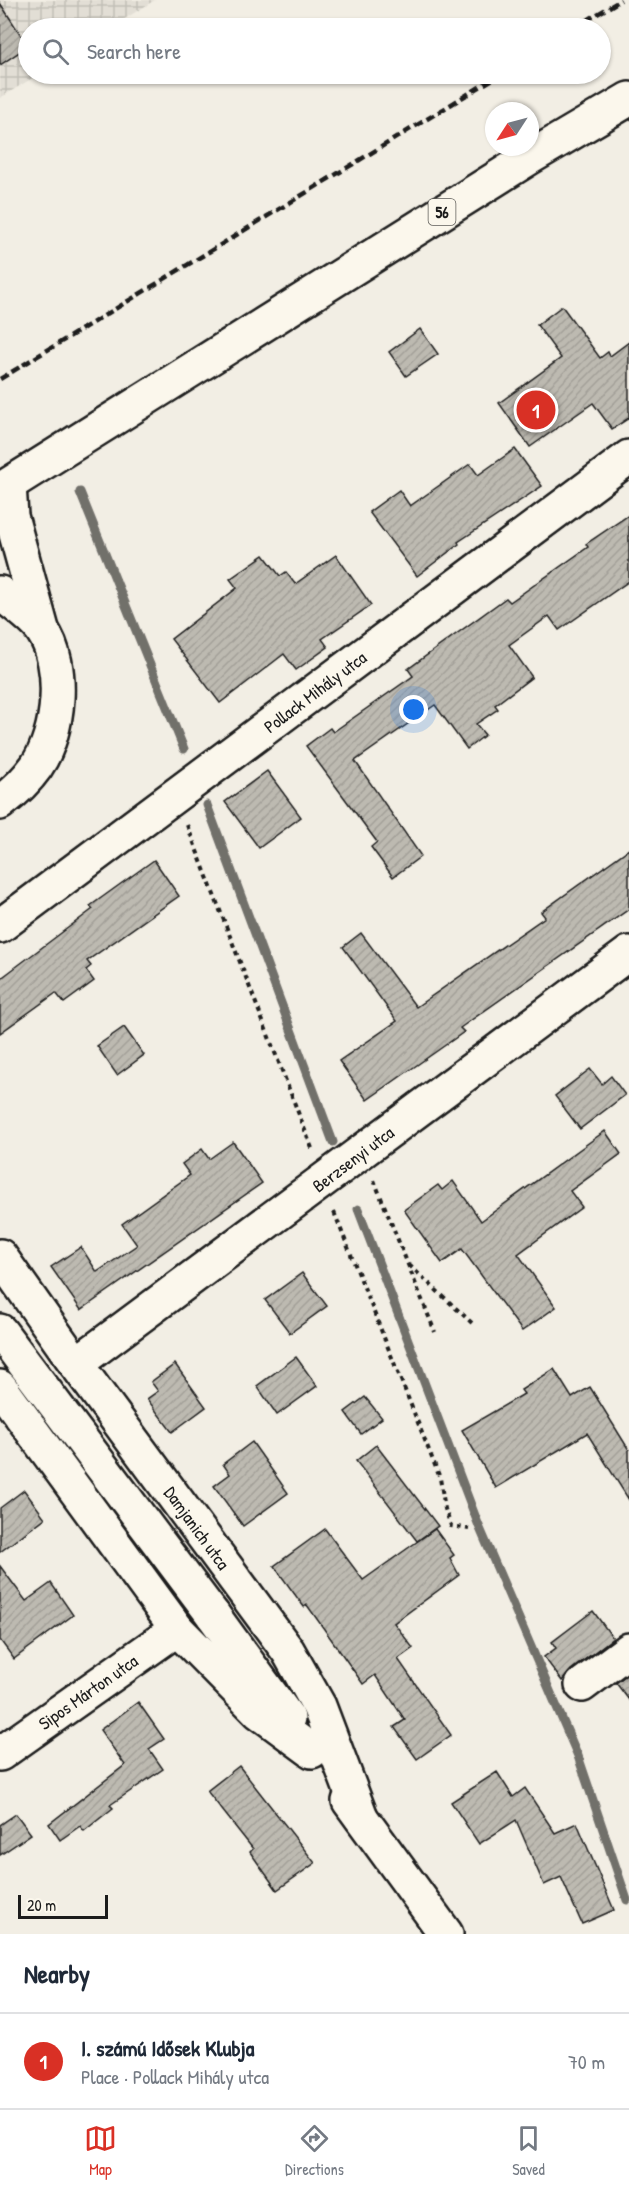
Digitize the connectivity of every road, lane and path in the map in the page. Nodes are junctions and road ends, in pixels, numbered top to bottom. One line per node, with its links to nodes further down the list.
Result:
1 (629, 99): 3 (street, 56)
2 (629, 457): 7 (street, Pollack Mihály utca)
3 (5, 488): 5 (street)
4 (0, 593): 5 (street)
5 (42, 629): 6 (street)
6 (2, 802)
7 (0, 926)
8 (629, 954): 9 (street, Berzsenyi utca)
9 (363, 1151): 11 (path); 15 (street, Berzsenyi utca)
10 (0, 1256): 15 (street, Damjanich utca)
11 (407, 1263): 12 (path); 14 (path)
12 (472, 1323)
13 (0, 1331): 20 (street, Damjanich utca)
14 (435, 1332)
15 (76, 1364): 22 (street, Damjanich utca)
16 (0, 1387): 17 (street, Damjanich utca)
17 (177, 1629): 20 (street, Damjanich utca); 21 (street, Sipos Márton utca)
18 (629, 1650): 19 (street)
19 (582, 1685)
20 (312, 1751): 22 (street, Damjanich utca)
21 (0, 1754)
22 (361, 1817): 23 (street, Damjanich utca)
23 (446, 1934)

